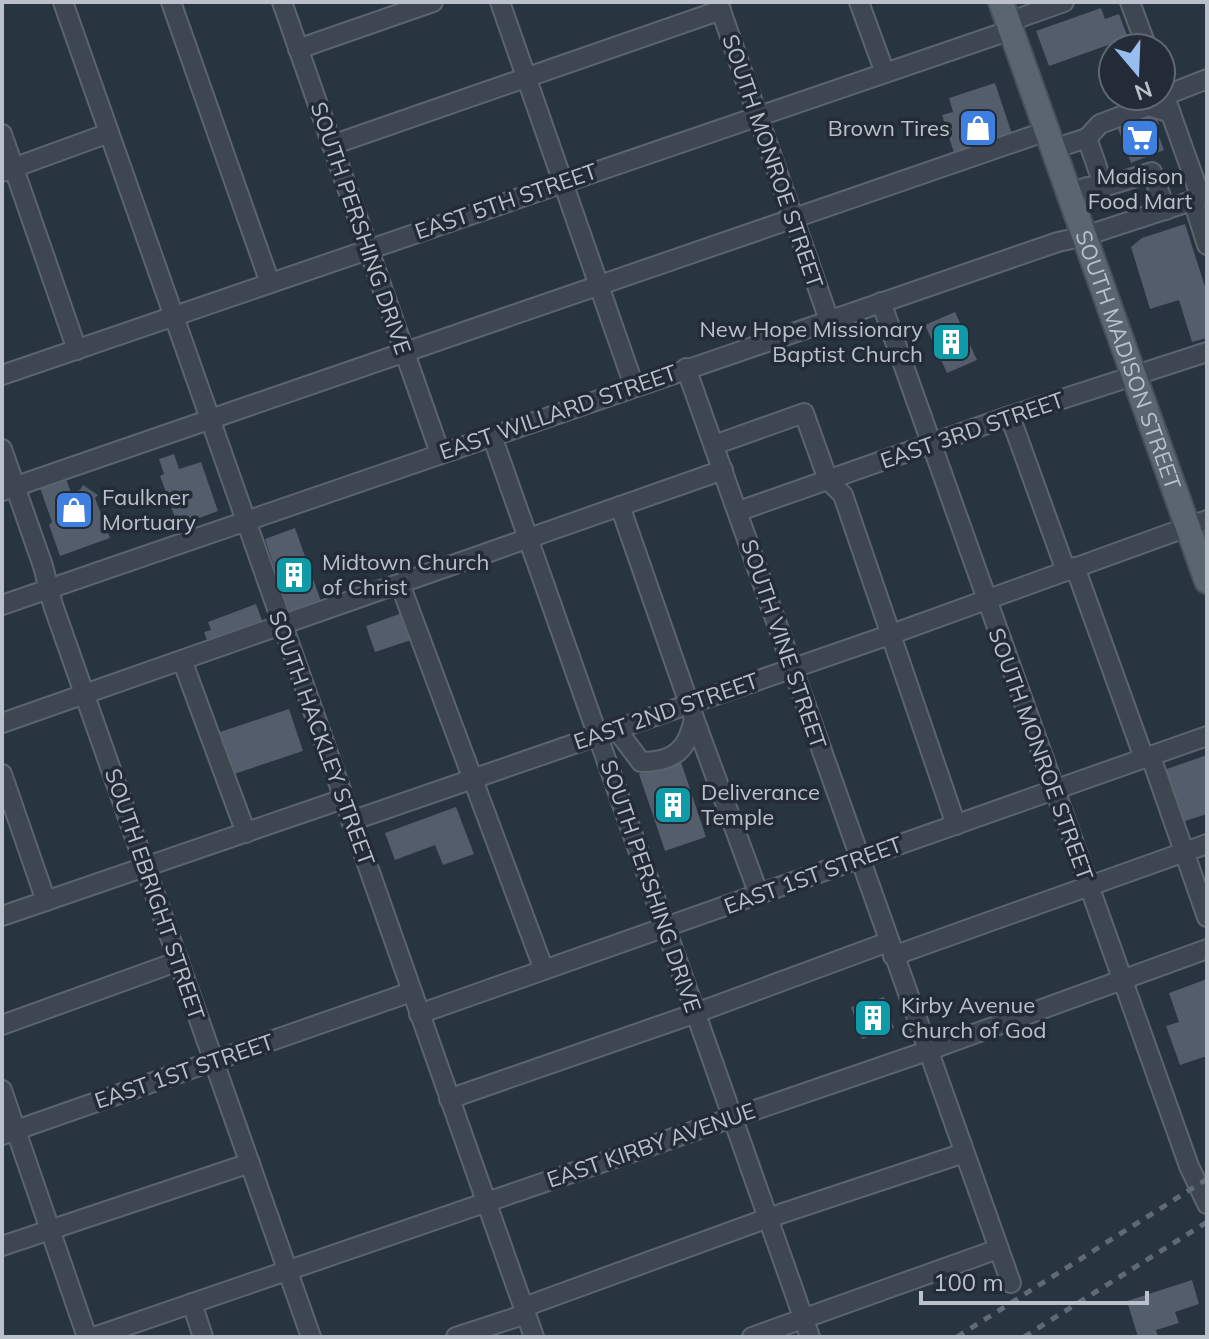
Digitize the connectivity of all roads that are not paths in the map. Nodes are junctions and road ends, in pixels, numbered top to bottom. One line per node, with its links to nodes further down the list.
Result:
1 (63, 2): 20 (street, SOUTH HACKLEY STREET)
2 (171, 2): 35 (street)
3 (282, 2): 12 (street, SOUTH PERSHING DRIVE)
4 (433, 2): 12 (street)
5 (500, 2): 14 (street)
6 (859, 2): 13 (street)
7 (1064, 2): 10 (street, EAST 5TH STREET)
8 (1130, 2): 11 (street)
9 (719, 6): 14 (street); 19 (street, SOUTH MONROE STREET)
10 (1006, 18): 13 (street, EAST 5TH STREET); 23 (main road, SOUTH MADISON STREET)
11 (1141, 32)
12 (298, 49): 24 (street, SOUTH PERSHING DRIVE)
13 (885, 73): 19 (street, EAST 5TH STREET)
14 (527, 78): 24 (street); 26 (street)
15 (1207, 79): 16 (street)
16 (1177, 93)
17 (1132, 112): 22 (street)
18 (1170, 112): 29 (street)
19 (757, 115): 26 (street, EAST 5TH STREET); 31 (street, SOUTH MONROE STREET)
20 (109, 133): 25 (street); 38 (street, SOUTH HACKLEY STREET)
21 (2, 134): 25 (street)
22 (1087, 138): 23 (street); 27 (street)
23 (1050, 140): 28 (main road, SOUTH MADISON STREET); 31 (street)
24 (332, 145): 34 (street, SOUTH PERSHING DRIVE)
25 (8, 170): 40 (street)
26 (564, 181): 34 (street, EAST 5TH STREET); 36 (street)
27 (1104, 187): 28 (street); 30 (street)
28 (1069, 194): 32 (main road, SOUTH MADISON STREET)
29 (1200, 198): 30 (street, EAST WILLARD STREET); 33 (street)
30 (1166, 210): 32 (street, EAST WILLARD STREET)
31 (793, 218): 36 (street); 39 (street, SOUTH MONROE STREET)
32 (1085, 236): 37 (street, EAST WILLARD STREET); 45 (main road, SOUTH MADISON STREET)
33 (1207, 245)
34 (368, 249): 35 (street, EAST 5TH STREET); 42 (street, SOUTH PERSHING DRIVE)
35 (270, 283): 38 (street, EAST 5TH STREET)
36 (600, 285): 42 (street); 46 (street)
37 (881, 302): 39 (street, EAST WILLARD STREET); 50 (street, SOUTH MONROE STREET)
38 (173, 317): 40 (street, EAST 5TH STREET); 48 (street, SOUTH HACKLEY STREET)
39 (829, 320): 43 (street, EAST WILLARD STREET)
40 (77, 350): 44 (street, EAST 5TH STREET)
41 (1207, 352): 45 (street, EAST 3RD STREET)
42 (405, 353): 48 (street); 53 (street, SOUTH PERSHING DRIVE)
43 (686, 368): 46 (street, EAST WILLARD STREET); 51 (street, SOUTH VINE STREET)
44 (2, 375)
45 (1134, 375): 47 (street, EAST 3RD STREET); 60 (main road, SOUTH MADISON STREET)
46 (634, 386): 49 (street, EAST WILLARD STREET)
47 (1010, 416): 50 (street, EAST 3RD STREET); 62 (street)
48 (210, 421): 56 (street); 59 (street, SOUTH HACKLEY STREET)
49 (492, 436): 53 (street, EAST WILLARD STREET); 61 (street, SOUTH PERSHING DRIVE)
50 (931, 444): 55 (street, EAST 3RD STREET); 66 (street, SOUTH MONROE STREET)
51 (714, 445): 54 (street, SOUTH VINE STREET); 55 (street)
52 (2, 449): 56 (street, SOUTH EBRIGHT STREET)
53 (440, 453): 59 (street, EAST WILLARD STREET)
54 (723, 470): 57 (street); 58 (street, SOUTH VINE STREET)
55 (828, 480): 58 (street, EAST 3RD STREET); 69 (street)
56 (8, 489): 65 (street, SOUTH EBRIGHT STREET)
57 (620, 506): 61 (street); 73 (street)
58 (739, 511): 71 (street, SOUTH VINE STREET)
59 (244, 520): 65 (street, EAST WILLARD STREET); 68 (street, SOUTH HACKLEY STREET)
60 (1197, 524): 62 (street, EAST 2ND STREET); 63 (main road, SOUTH MADISON STREET)
61 (528, 539): 64 (street); 76 (street, SOUTH PERSHING DRIVE)
62 (1070, 569): 66 (street, EAST 2ND STREET); 78 (street)
63 (1207, 581)
64 (400, 584): 68 (street); 80 (street)
65 (48, 589): 67 (street, EAST WILLARD STREET); 72 (street, SOUTH EBRIGHT STREET)
66 (985, 600): 69 (street, EAST 2ND STREET); 81 (street, SOUTH MONROE STREET)
67 (2, 605)
68 (281, 625): 70 (street); 82 (street, SOUTH HACKLEY STREET)
69 (892, 634): 71 (street, EAST 2ND STREET); 84 (street)
70 (182, 660): 72 (street); 85 (street)
71 (791, 667): 73 (street, EAST 2ND STREET); 88 (street, SOUTH VINE STREET)
72 (85, 694): 74 (street); 89 (street, SOUTH EBRIGHT STREET)
73 (692, 710): 75 (street, EAST 2ND STREET); 75 (street); 91 (street)
74 (2, 723)
75 (616, 729): 76 (street, EAST 2ND STREET)
76 (598, 736): 80 (street, EAST 2ND STREET); 95 (street, SOUTH PERSHING DRIVE)
77 (1207, 736): 78 (street, EAST 1ST STREET)
78 (1148, 758): 81 (street, EAST 1ST STREET); 87 (street)
79 (2, 774): 92 (street)
80 (474, 778): 83 (street, EAST 2ND STREET); 99 (street)
81 (1054, 791): 84 (street, EAST 1ST STREET); 90 (street, SOUTH MONROE STREET)
82 (343, 799): 83 (street, SOUTH HACKLEY STREET); 85 (street)
83 (351, 821): 101 (street, SOUTH HACKLEY STREET)
84 (956, 825): 88 (street, EAST 1ST STREET)
85 (246, 833): 89 (street)
86 (1207, 844): 87 (street)
87 (1185, 852): 90 (street); 94 (street)
88 (859, 859): 91 (street, EAST 1ST STREET); 96 (street, SOUTH VINE STREET)
89 (146, 867): 92 (street); 98 (street, SOUTH EBRIGHT STREET)
90 (1088, 885): 96 (street); 100 (street, SOUTH MONROE STREET)
91 (759, 895): 95 (street, EAST 1ST STREET)
92 (46, 901): 93 (street)
93 (2, 916)
94 (1207, 917)
95 (665, 928): 99 (street, EAST 1ST STREET); 102 (street, SOUTH PERSHING DRIVE)
96 (891, 949): 102 (street); 105 (street, SOUTH VINE STREET)
97 (1207, 949): 100 (street, EAST KIRBY AVENUE)
98 (179, 961): 104 (street); 106 (street, SOUTH EBRIGHT STREET)
99 (544, 970): 103 (street, EAST 1ST STREET)
100 (1121, 978): 105 (street, EAST KIRBY AVENUE); 114 (street, SOUTH MONROE STREET)
101 (411, 992): 103 (street, SOUTH HACKLEY STREET); 106 (street, EAST 1ST STREET)
102 (696, 1013): 108 (street); 109 (street, SOUTH PERSHING DRIVE)
103 (419, 1014): 108 (street, SOUTH HACKLEY STREET)
104 (2, 1025)
105 (927, 1051): 109 (street, EAST KIRBY AVENUE); 111 (street, SOUTH VINE STREET)
106 (214, 1061): 110 (street, EAST 1ST STREET); 112 (street, SOUTH EBRIGHT STREET)
107 (2, 1090): 110 (street)
108 (449, 1099): 113 (street, SOUTH HACKLEY STREET)
109 (733, 1117): 113 (street, EAST KIRBY AVENUE); 115 (street, SOUTH PERSHING DRIVE)
110 (9, 1132): 116 (street)
111 (964, 1153): 115 (street); 118 (street, SOUTH VINE STREET)
112 (250, 1163): 116 (street); 119 (street, SOUTH EBRIGHT STREET)
113 (485, 1202): 119 (street, EAST KIRBY AVENUE); 122 (street, SOUTH HACKLEY STREET)
114 (1207, 1204)
115 (768, 1218): 122 (street); 123 (street, SOUTH PERSHING DRIVE)
116 (50, 1229): 117 (street); 124 (street)
117 (2, 1246)
118 (998, 1249): 120 (street, SOUTH VINE STREET); 123 (street)
119 (287, 1270): 121 (street, EAST KIRBY AVENUE); 127 (street, SOUTH EBRIGHT STREET)
120 (1011, 1283)
121 (192, 1303): 125 (street, EAST KIRBY AVENUE); 126 (street)
122 (525, 1310): 128 (street); 129 (street, SOUTH HACKLEY STREET)
123 (804, 1318): 130 (street); 131 (street, SOUTH PERSHING DRIVE)
124 (87, 1337)
125 (94, 1337)
126 (203, 1337)
127 (311, 1337)
128 (456, 1337)
129 (534, 1337)
130 (752, 1337)
131 (810, 1337)

